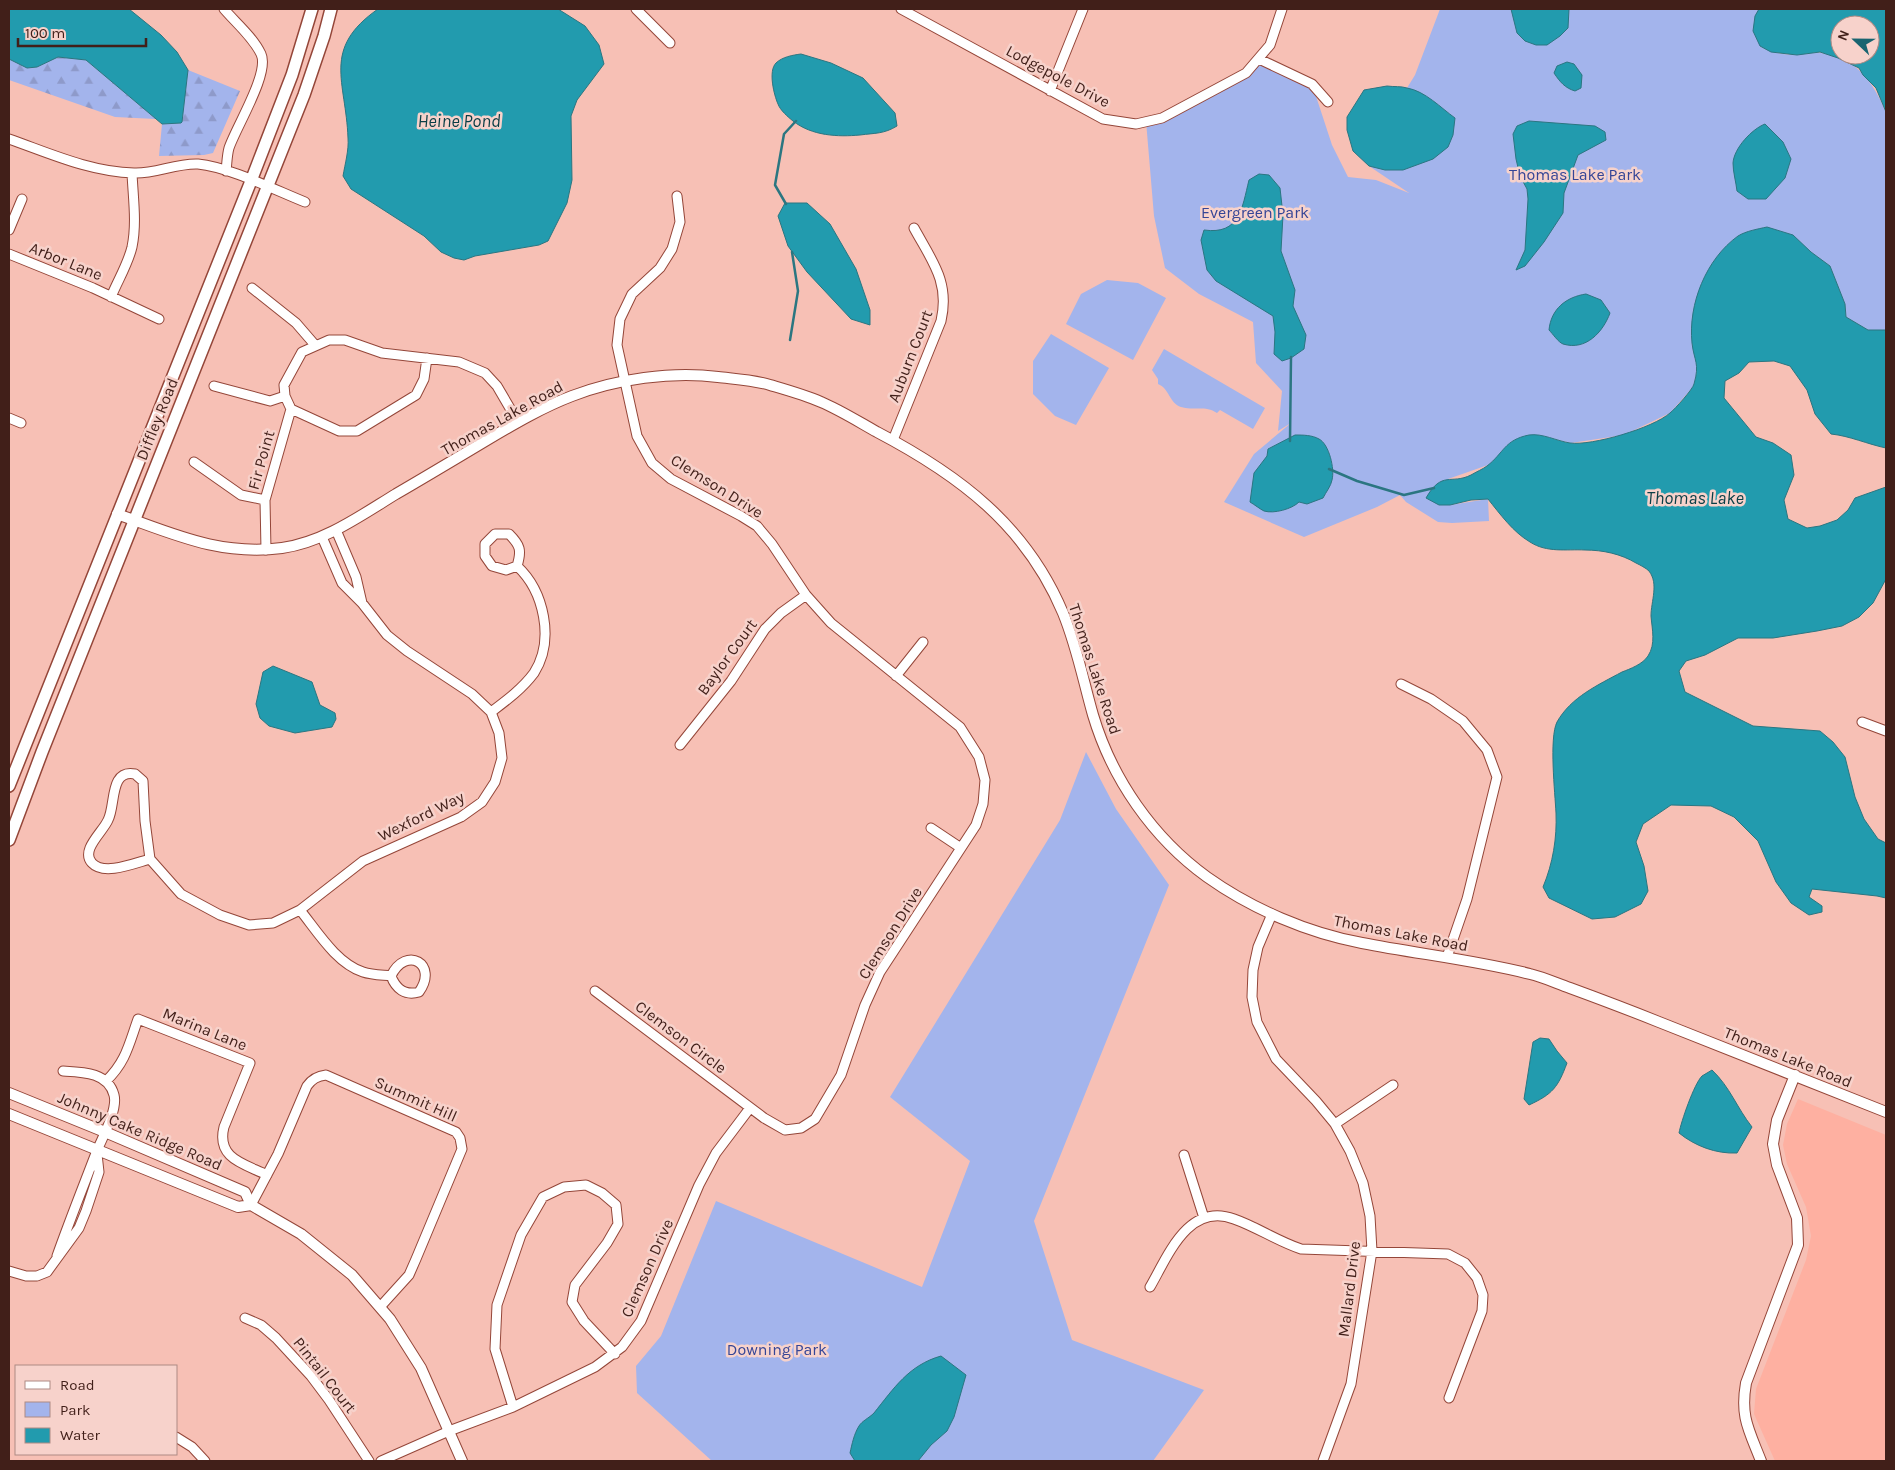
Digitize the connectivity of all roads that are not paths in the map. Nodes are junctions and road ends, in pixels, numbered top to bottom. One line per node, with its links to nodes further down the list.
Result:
1 (224, 9): 13 (street)
2 (312, 9): 15 (main road, Diffley Road)
3 (331, 9): 15 (main road, Diffley Road)
4 (636, 9): 8 (street)
5 (901, 9): 10 (street, Lodgepole Drive)
6 (1082, 9): 10 (street)
7 (1282, 9): 9 (street, Lodgepole Drive)
8 (670, 42)
9 (1259, 59): 10 (street, Lodgepole Drive); 11 (street)
10 (1050, 91)
11 (1328, 102)
12 (9, 140): 14 (street)
13 (226, 171): 14 (street); 15 (street)
14 (132, 173): 23 (street, Arbor Lane)
15 (259, 184): 18 (street); 37 (main road, Diffley Road); 38 (main road, Diffley Road)
16 (677, 196): 27 (street, Clemson Drive)
17 (22, 199): 20 (street)
18 (306, 202)
19 (914, 228): 34 (street, Auburn Court)
20 (9, 230)
21 (9, 254): 23 (street, Arbor Lane)
22 (252, 288): 25 (street)
23 (111, 297): 24 (street, Arbor Lane)
24 (158, 319)
25 (315, 345): 26 (street); 29 (street)
26 (427, 358): 30 (street); 33 (street)
27 (624, 380): 33 (street, Thomas Lake Road); 34 (street, Thomas Lake Road); 43 (street, Clemson Drive)
28 (214, 386): 29 (street)
29 (285, 396): 30 (street)
30 (291, 409): 36 (street, Fir Point)
31 (9, 418): 32 (street)
32 (21, 422)
33 (518, 422): 39 (street, Thomas Lake Road)
34 (893, 440): 58 (street, Thomas Lake Road)
35 (194, 462): 36 (street)
36 (265, 500): 41 (street, Fir Point)
37 (118, 514): 38 (street, Thomas Lake Road); 52 (main road, Diffley Road)
38 (135, 520): 41 (street, Thomas Lake Road); 54 (main road, Diffley Road)
39 (336, 530): 40 (street, Thomas Lake Road); 44 (street, Wexford Way)
40 (322, 537): 41 (street, Thomas Lake Road); 44 (street, Wexford Way)
41 (266, 550)
42 (517, 566): 42 (street); 48 (street)
43 (806, 595): 46 (street, Clemson Drive); 51 (street, Baylor Court)
44 (362, 603): 48 (street, Wexford Way)
45 (923, 642): 46 (street)
46 (896, 676): 55 (street, Clemson Drive)
47 (1401, 684): 59 (street)
48 (491, 712): 57 (street, Wexford Way)
49 (1862, 722): 50 (street)
50 (1886, 731)
51 (680, 745)
52 (9, 786)
53 (931, 828): 55 (street)
54 (9, 840)
55 (961, 848): 67 (street, Clemson Drive)
56 (150, 859): 56 (street); 57 (street, Wexford Way)
57 (300, 910): 60 (street)
58 (1272, 914): 59 (street, Thomas Lake Road); 70 (street, Mallard Drive)
59 (1448, 957): 63 (street, Thomas Lake Road)
60 (391, 976)
61 (595, 991): 67 (street, Clemson Circle)
62 (63, 1071): 64 (street)
63 (1795, 1075): 68 (street, Thomas Lake Road); 92 (street)
64 (106, 1081): 71 (street); 74 (street, Marina Lane)
65 (1393, 1085): 70 (street)
66 (9, 1093): 71 (street, Johnny Cake Ridge Road)
67 (750, 1108): 82 (street, Clemson Drive)
68 (1886, 1112)
69 (9, 1114): 72 (street, Johnny Cake Ridge Road)
70 (1335, 1124): 77 (street, Mallard Drive)
71 (106, 1132): 72 (street); 75 (street, Johnny Cake Ridge Road)
72 (97, 1151): 75 (street, Johnny Cake Ridge Road); 78 (street)
73 (1184, 1155): 76 (street)
74 (267, 1175): 75 (street, Summit Hill); 80 (street, Summit Hill)
75 (251, 1205): 80 (street, Johnny Cake Ridge Road)
76 (1204, 1218): 77 (street); 79 (street)
77 (1372, 1251): 83 (street); 91 (street, Mallard Drive)
78 (9, 1271)
79 (1150, 1287)
80 (380, 1307): 85 (street, Johnny Cake Ridge Road)
81 (245, 1318): 88 (street, Pintail Court)
82 (615, 1354): 84 (street, Clemson Drive); 84 (street)
83 (1450, 1398)
84 (513, 1407): 85 (street, Clemson Drive)
85 (449, 1431): 89 (street, Clemson Drive); 90 (street, Johnny Cake Ridge Road)
86 (178, 1437): 87 (street)
87 (205, 1461)
88 (369, 1461)
89 (382, 1461)
90 (462, 1461)
91 (1323, 1461)
92 (1761, 1461)

